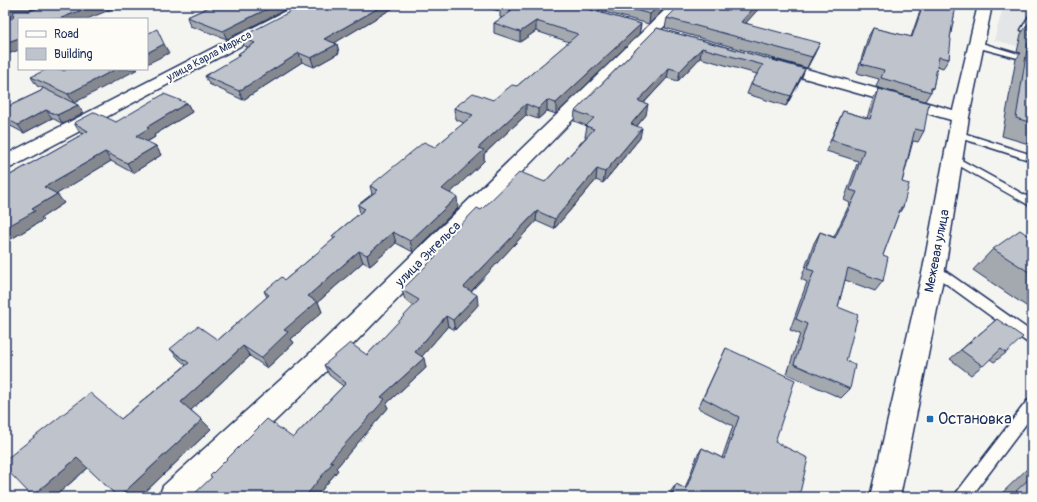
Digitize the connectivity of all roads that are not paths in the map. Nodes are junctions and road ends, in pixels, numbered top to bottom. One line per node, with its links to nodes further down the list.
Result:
1 (307, 5): 12 (street, улица Карла Маркса)
2 (678, 5): 17 (street, улица Энгельса)
3 (985, 5): 6 (street, Межевая улица)
4 (1032, 16): 5 (lane)
5 (1032, 32)
6 (976, 44): 7 (lane); 9 (street, Межевая улица)
7 (1032, 60)
8 (761, 61): 9 (street)
9 (959, 125): 10 (lane); 11 (street, Межевая улица)
10 (1032, 158)
11 (954, 159): 13 (lane); 14 (street, Межевая улица)
12 (5, 164)
13 (1032, 204)
14 (934, 268): 15 (lane); 18 (street, Межевая улица)
15 (1032, 339)
16 (1032, 405): 19 (lane)
17 (174, 497)
18 (885, 497)
19 (962, 497)

